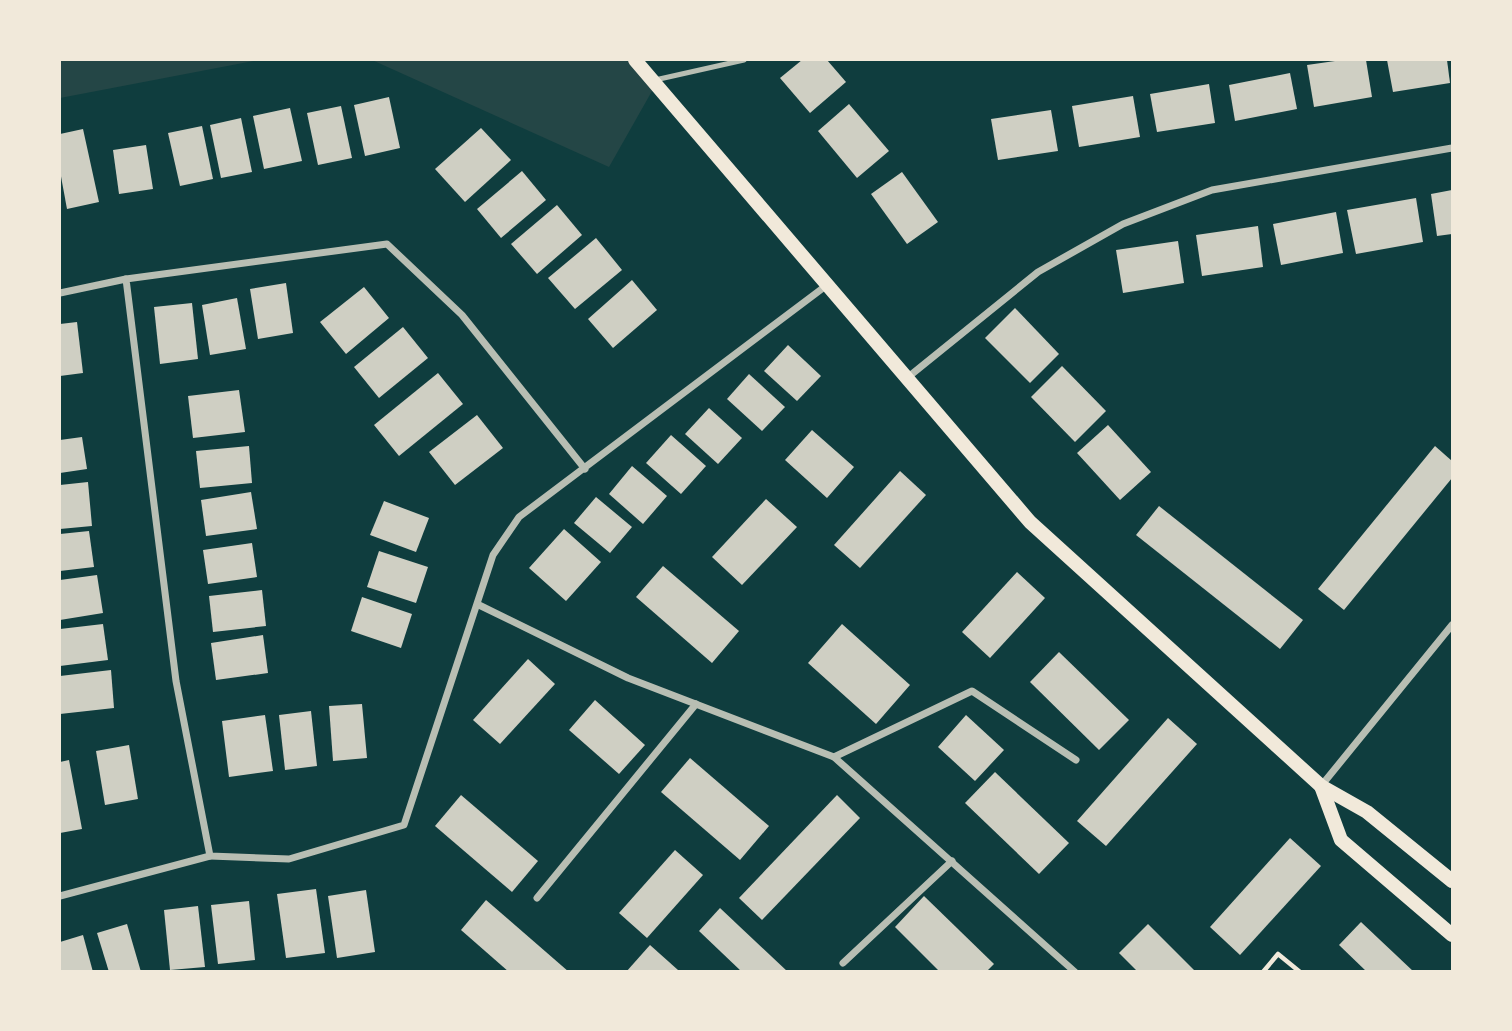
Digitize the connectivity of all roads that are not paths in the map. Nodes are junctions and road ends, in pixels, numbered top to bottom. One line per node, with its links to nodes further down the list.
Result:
1 (635, 60): 3 (main road)
2 (744, 60): 3 (lane)
3 (653, 81): 6 (main road)
4 (1452, 148): 8 (street)
5 (126, 279): 7 (street); 9 (street); 16 (street)
6 (827, 284): 8 (main road); 9 (street)
7 (60, 293)
8 (907, 378): 15 (main road)
9 (585, 469): 10 (street)
10 (479, 605): 12 (street); 16 (street)
11 (1452, 625): 15 (street)
12 (696, 704): 13 (street); 20 (street)
13 (834, 757): 14 (street); 17 (street)
14 (1076, 760)
15 (1321, 786): 18 (main road); 21 (main road)
16 (210, 856): 19 (street)
17 (952, 861): 22 (street); 23 (street)
18 (1452, 881)
19 (60, 895)
20 (537, 898)
21 (1452, 936)
22 (843, 963)
23 (1074, 971)

